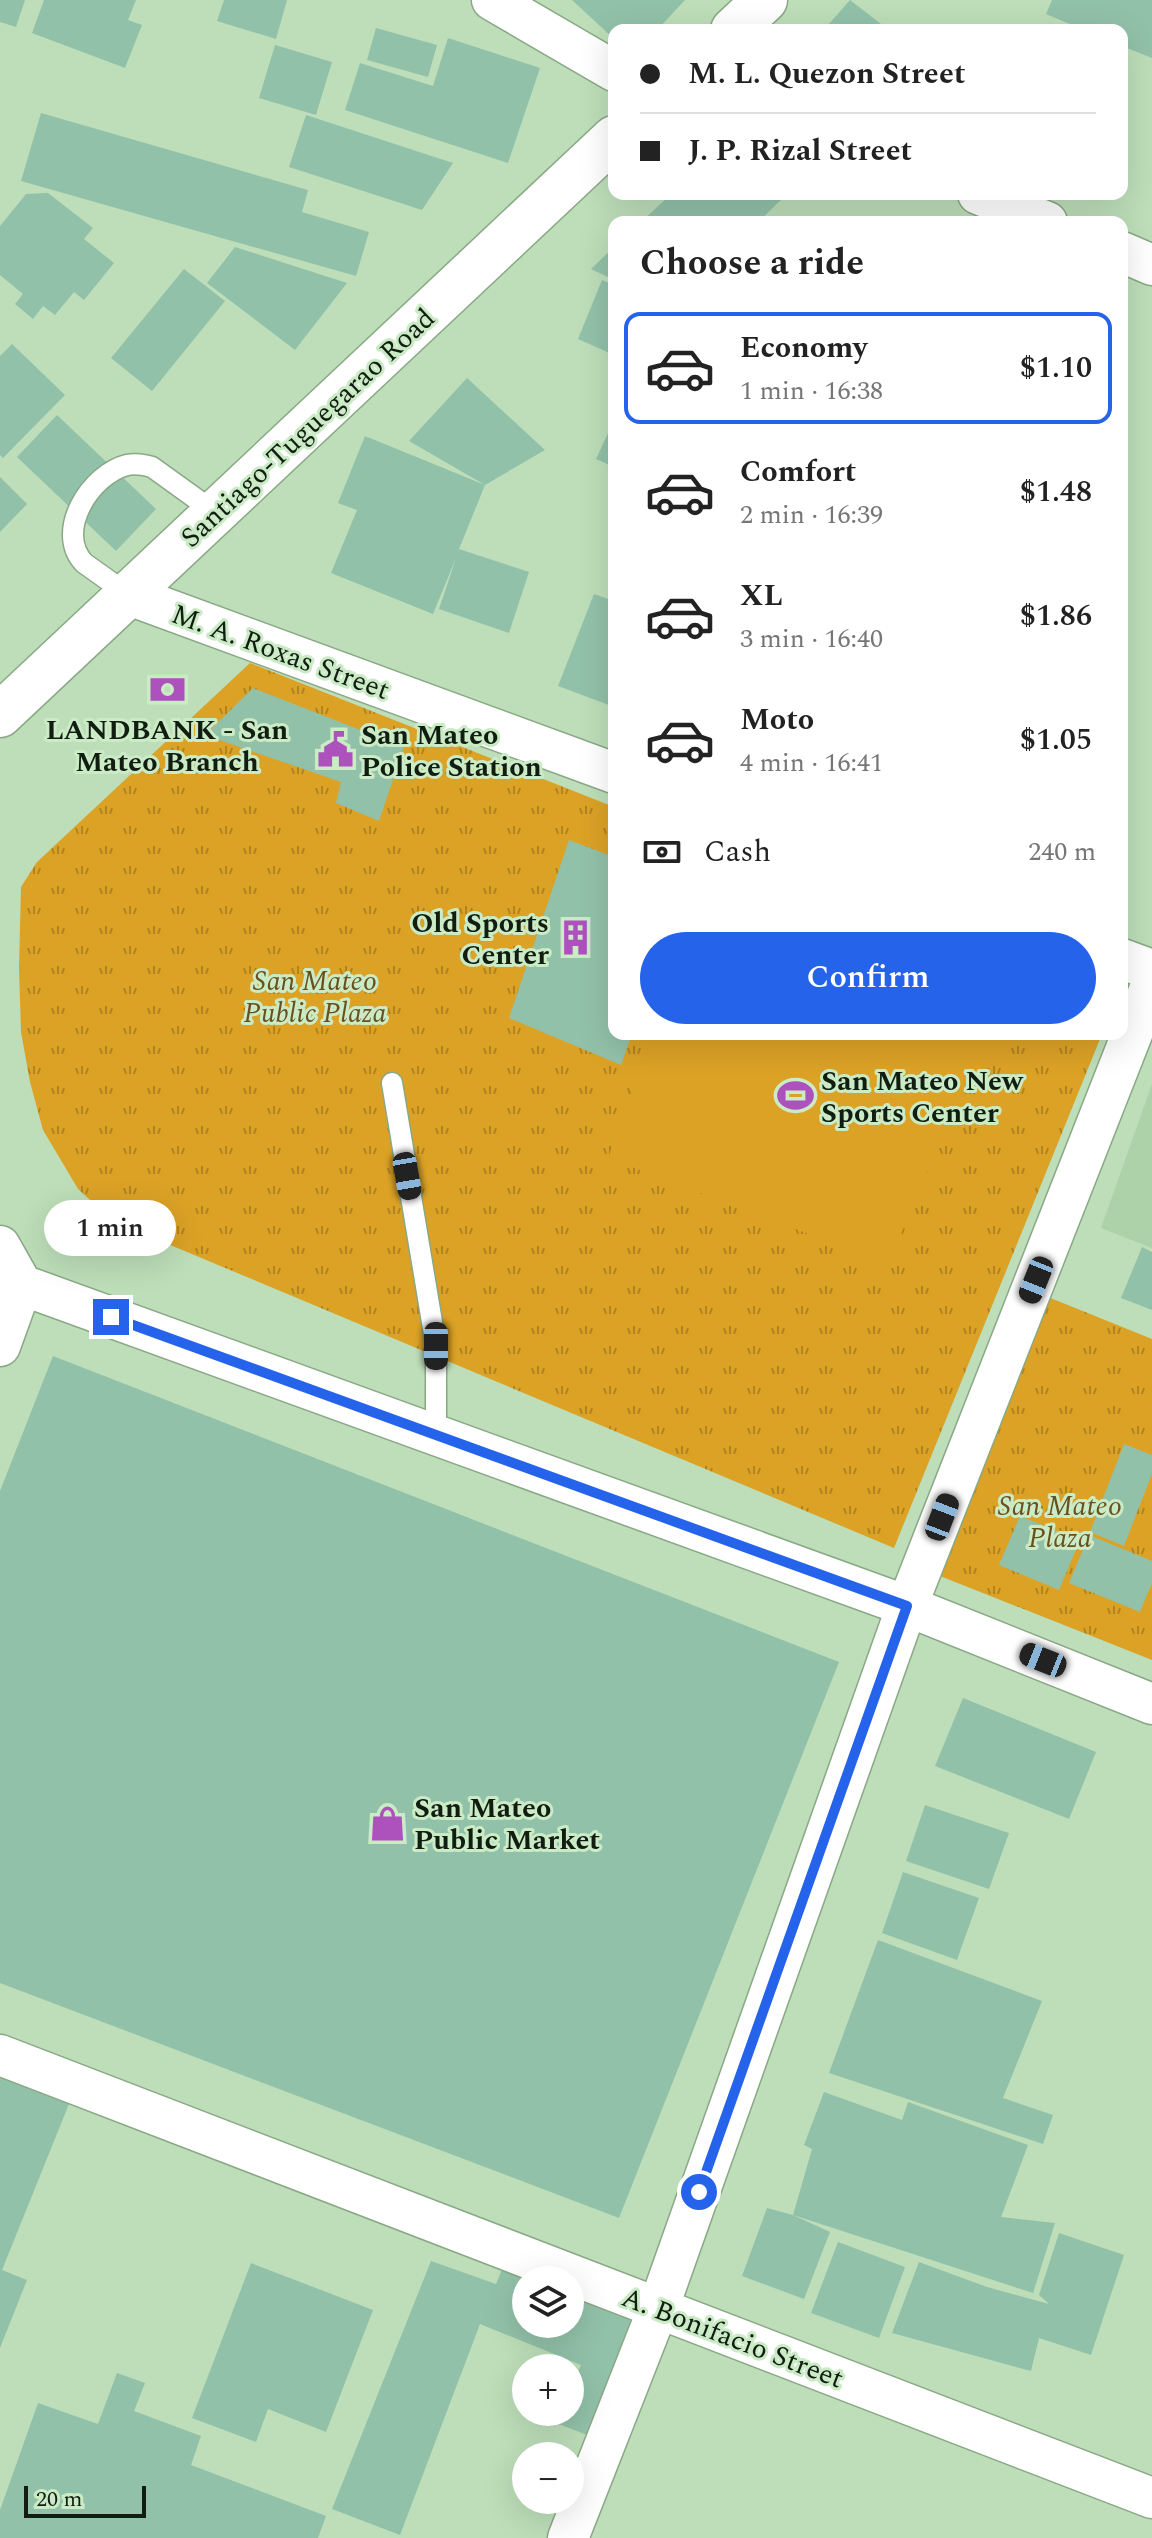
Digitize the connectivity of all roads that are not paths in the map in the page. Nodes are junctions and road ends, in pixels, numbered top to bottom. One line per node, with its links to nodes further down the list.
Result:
1 (492, 0): 4 (street)
2 (765, 0): 3 (highway)
3 (739, 24)
4 (608, 68)
5 (608, 144): 10 (highway, Santiago-Tuguegarao Road)
6 (993, 200): 7 (street)
7 (1032, 216)
8 (1128, 255): 9 (street)
9 (1152, 265)
10 (216, 513): 11 (highway, Santiago-Tuguegarao Road); 11 (lane)
11 (129, 595): 12 (highway, Santiago-Tuguegarao Road); 13 (street, M. A. Roxas Street)
12 (0, 715)
13 (608, 771)
14 (1128, 961): 15 (street)
15 (1152, 970)
16 (1152, 983): 22 (street)
17 (392, 1083): 21 (lane)
18 (0, 1246): 19 (street)
19 (11, 1285): 20 (street); 21 (street)
20 (0, 1346)
21 (436, 1435): 22 (street)
22 (907, 1606): 23 (street); 25 (street)
23 (1152, 1704)
24 (0, 2055): 25 (street, A. Bonifacio Street)
25 (658, 2309): 26 (street, A. Bonifacio Street); 27 (street)
26 (1152, 2498)
27 (568, 2538)

